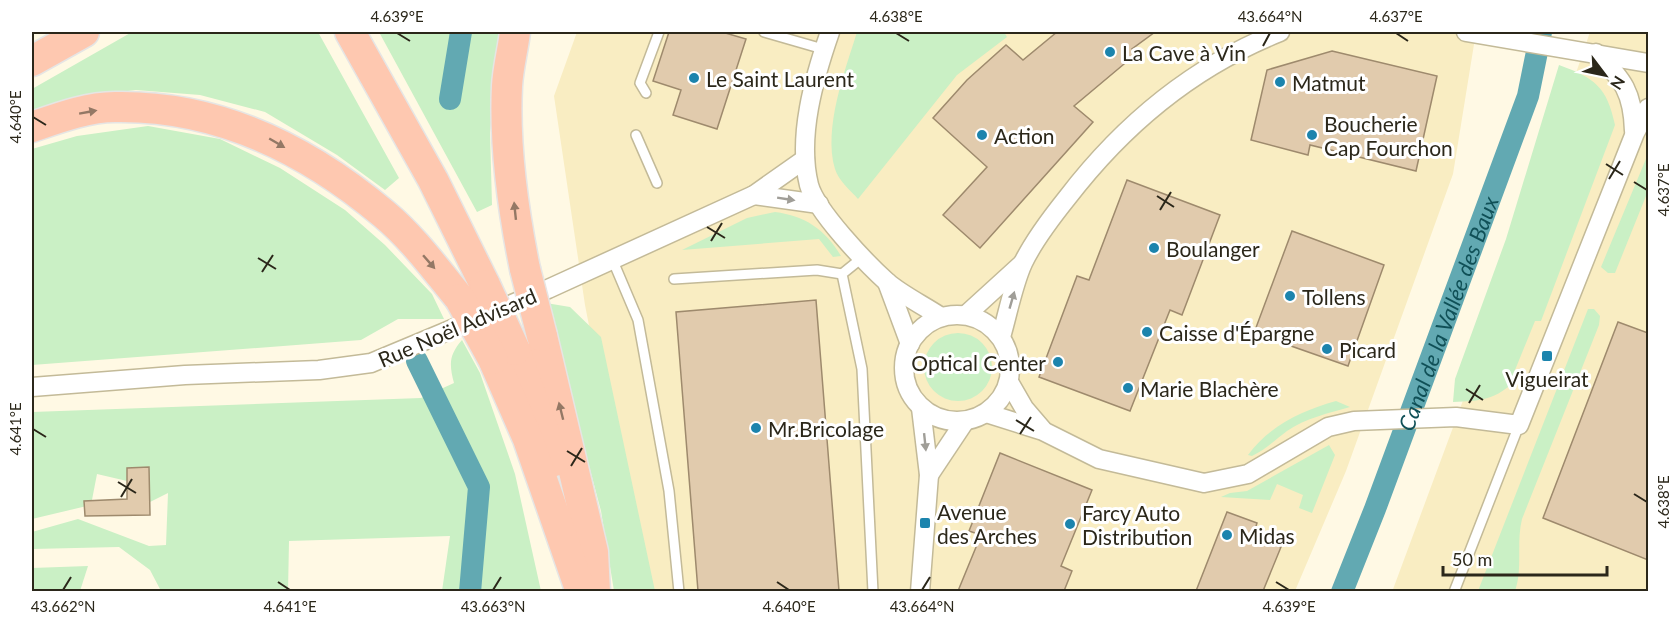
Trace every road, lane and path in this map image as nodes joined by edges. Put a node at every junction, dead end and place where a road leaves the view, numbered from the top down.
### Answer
1 (84, 32) edge
2 (350, 32) edge
3 (515, 32) edge
4 (658, 32) edge
5 (764, 32) edge
6 (830, 32) edge
7 (1280, 32) edge
8 (1469, 32) edge
9 (1256, 36) edge
10 (823, 49) junction
11 (1592, 53) junction
12 (32, 61) edge
13 (1648, 63) edge
14 (646, 93) dead end
15 (1648, 108) edge
16 (32, 127) edge
17 (1635, 133) junction
18 (636, 135) dead end
19 (805, 159) junction
20 (657, 183) dead end
21 (754, 195) junction
22 (819, 204) junction
23 (863, 257) junction
24 (613, 261) junction
25 (1023, 263) junction
26 (842, 274) junction
27 (674, 279) dead end
28 (887, 282) junction
29 (472, 292) junction
30 (966, 315) junction
31 (941, 317) junction
32 (1001, 337) junction
33 (910, 344) junction
34 (504, 354) junction
35 (1009, 382) junction
36 (32, 387) edge
37 (921, 408) junction
38 (986, 413) junction
39 (965, 421) junction
40 (1519, 425) junction
41 (1043, 431) junction
42 (929, 476) junction
43 (581, 591) edge
44 (589, 591) edge
45 (595, 591) edge
46 (679, 591) edge
47 (873, 591) edge
48 (920, 591) edge
49 (1454, 591) edge

1 - 12 highway
2 - 29 highway
45 -> 3 highway, bridge
4 - 14 lane
5 - 10 lane
6 - 10 street
7 - 9 street
8 - 11 street
9 - 25 street
10 - 19 street
11 - 13 street
11 - 17 street
15 - 17 street
16 -> 29 highway
17 - 40 street
18 - 20 lane
19 - 21 street, Rue Noël Advisard
19 - 22 street
21 -> 22 street
21 - 24 street, Rue Noël Advisard
22 - 23 street
23 - 26 lane
23 - 28 street
24 - 36 street, Rue Noël Advisard
24 - 46 lane
25 - 30 street
32 -> 25 street
26 - 27 lane
26 - 47 lane
28 - 31 street
28 - 33 street
29 - 34 highway, bridge
30 - 31 street
30 - 32 street
31 - 33 street
32 - 35 street
33 - 37 street
34 - 43 highway
34 - 44 highway
35 - 38 street
35 - 41 street
37 - 39 street
37 -> 42 street
38 - 39 street
38 - 41 street
39 - 42 street
40 - 41 street
40 - 49 lane
42 - 48 street

